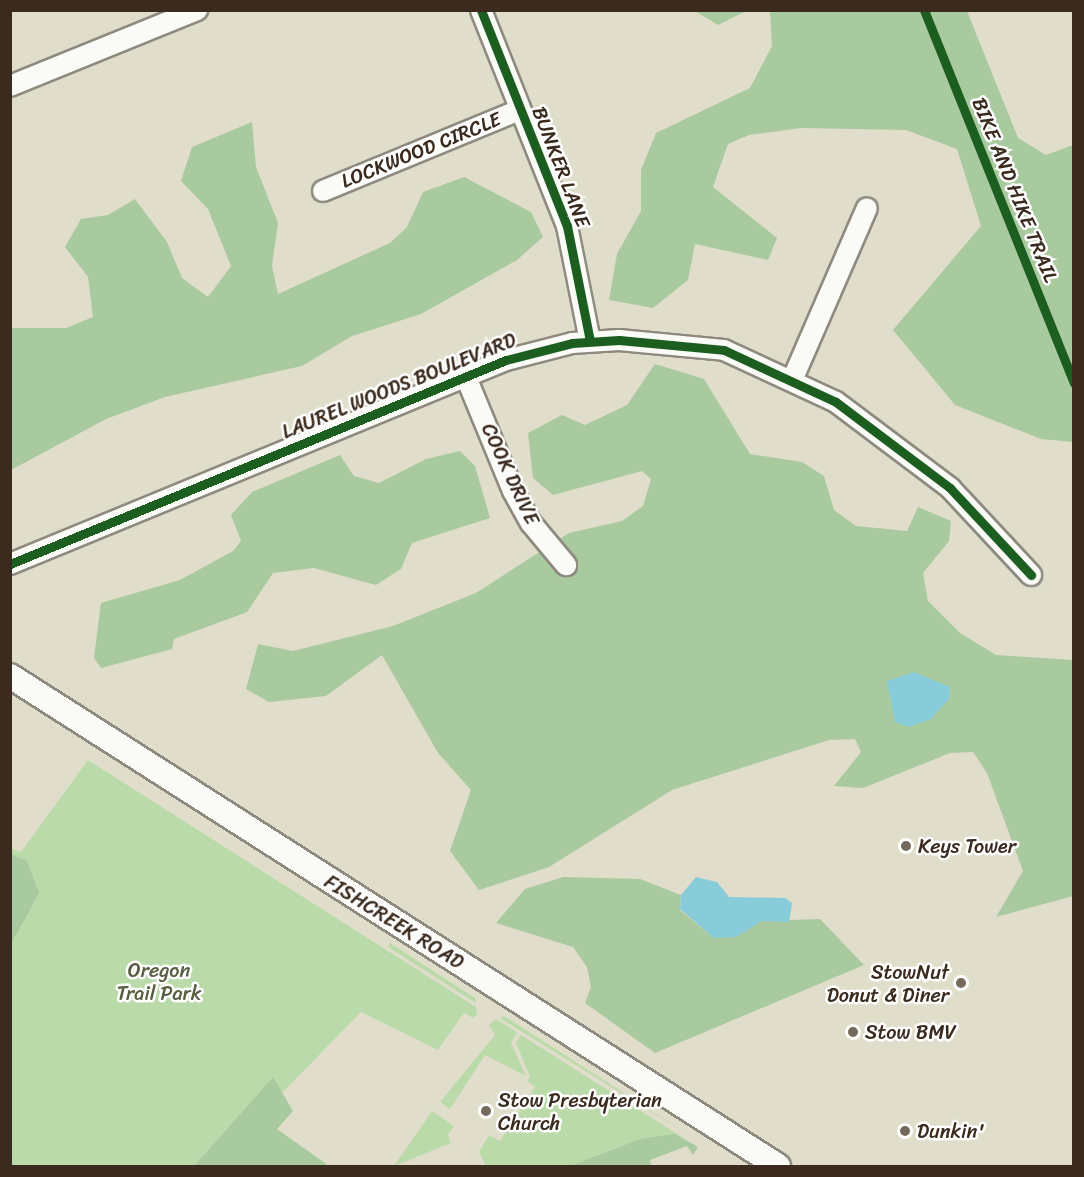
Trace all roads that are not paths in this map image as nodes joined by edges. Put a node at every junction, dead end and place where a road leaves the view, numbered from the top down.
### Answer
1 (197, 10) edge
2 (481, 10) edge
3 (10, 86) edge
4 (520, 110) junction
5 (323, 191) dead end
6 (867, 207) dead end
7 (590, 341) junction
8 (466, 377) junction
9 (792, 378) junction
10 (10, 564) edge
11 (566, 565) dead end
12 (1031, 575) dead end
13 (10, 676) edge
14 (778, 1167) edge

1 - 3 street
2 - 4 street, BUNKER LANE
4 - 5 street, LOCKWOOD CIRCLE
4 - 7 street, BUNKER LANE
6 - 9 street
7 - 8 street, LAUREL WOODS BOULEVARD
7 - 9 street, LAUREL WOODS BOULEVARD
8 - 10 street, LAUREL WOODS BOULEVARD
8 - 11 street, COOK DRIVE
9 - 12 street, LAUREL WOODS BOULEVARD
13 - 14 main road, FISHCREEK ROAD

